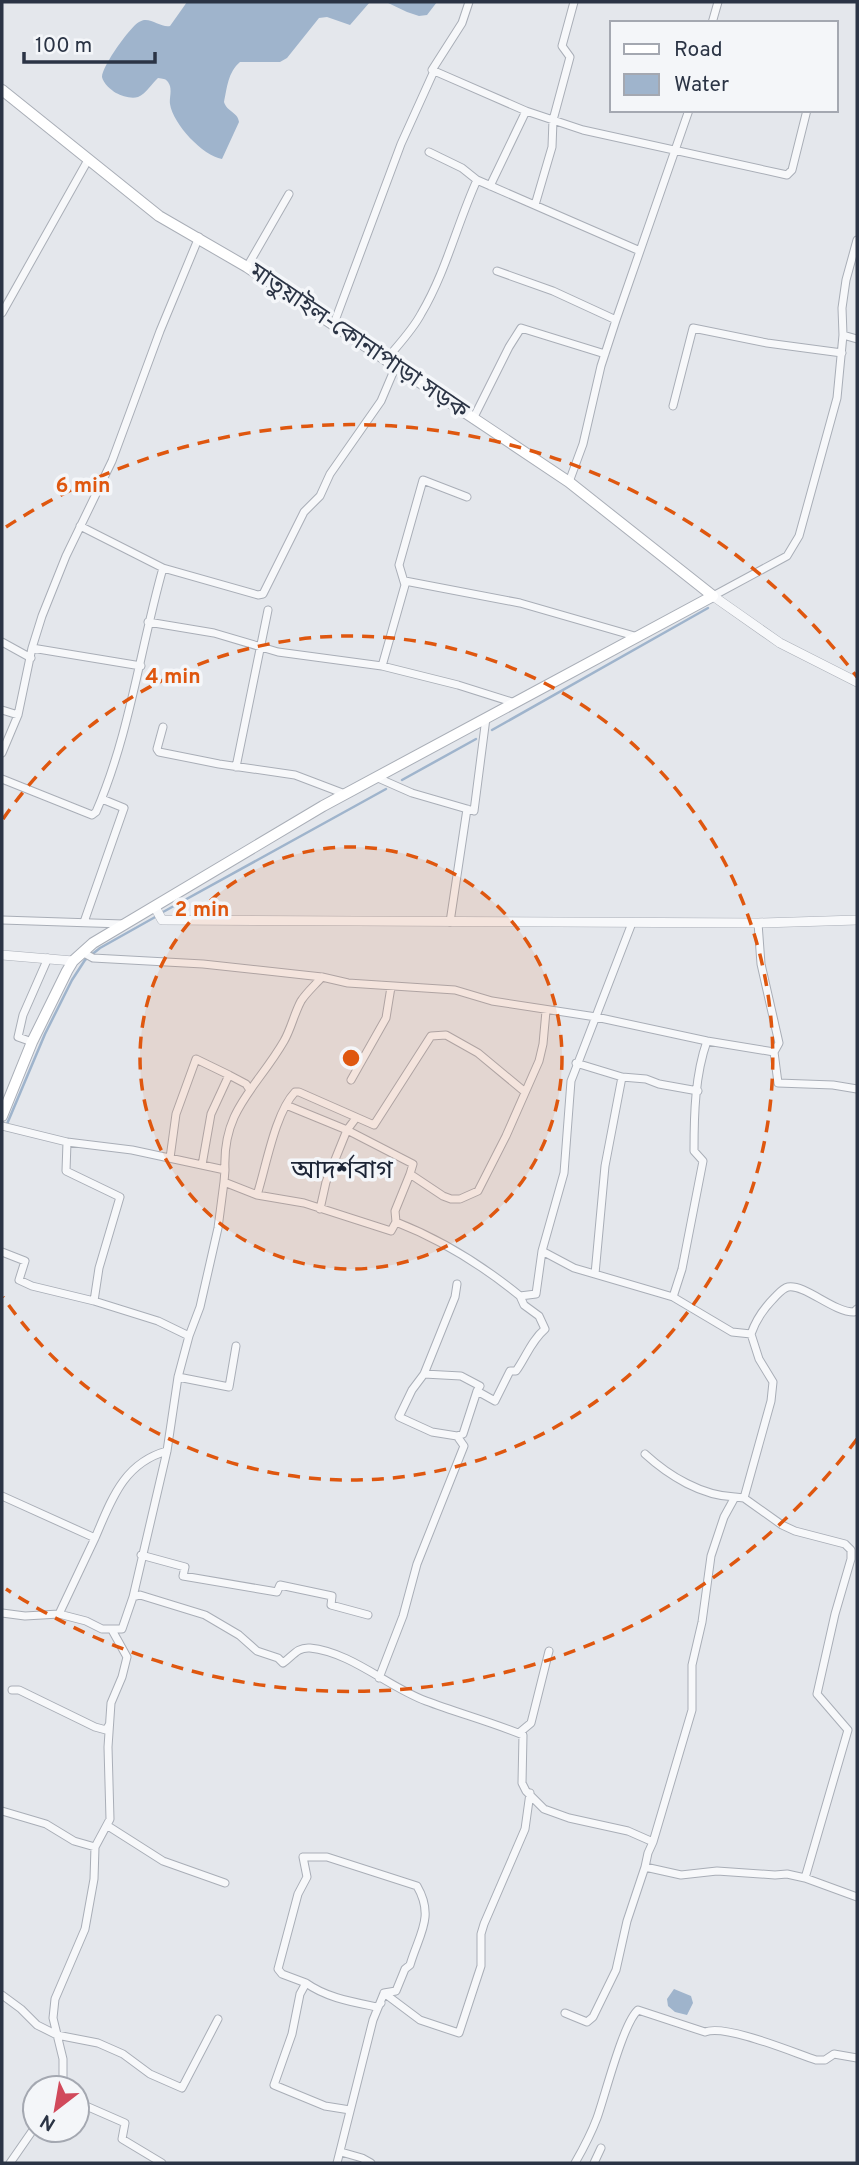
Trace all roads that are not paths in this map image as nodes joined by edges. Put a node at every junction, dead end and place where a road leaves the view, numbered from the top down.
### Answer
1 (469, 2) edge
2 (574, 2) edge
3 (718, 2) edge
4 (713, 21) edge
5 (434, 71) junction
6 (2, 90) edge
7 (526, 111) junction
8 (688, 112) edge
9 (806, 112) edge
10 (553, 120) junction
11 (675, 149) junction
12 (429, 152) dead end
13 (88, 160) junction
14 (477, 180) junction
15 (490, 186) junction
16 (289, 194) dead end
17 (535, 205) junction
18 (199, 237) junction
19 (857, 240) edge
20 (640, 251) junction
21 (247, 267) junction
22 (497, 271) dead end
23 (2, 313) edge
24 (616, 320) junction
25 (333, 326) junction
26 (844, 335) junction
27 (857, 339) edge
28 (842, 353) junction
29 (605, 354) junction
30 (384, 361) junction
31 (395, 368) junction
32 (673, 406) dead end
33 (473, 419) junction
34 (569, 482) junction
35 (467, 497) dead end
36 (80, 526) junction
37 (163, 568) junction
38 (405, 581) junction
39 (713, 596) junction
40 (268, 610) dead end
41 (148, 622) junction
42 (638, 637) junction
43 (2, 642) edge
44 (32, 648) junction
45 (260, 648) junction
46 (31, 658) junction
47 (141, 666) junction
48 (382, 666) junction
49 (857, 682) edge
50 (515, 704) junction
51 (2, 710) edge
52 (18, 715) junction
53 (486, 718) junction
54 (163, 727) dead end
55 (2, 753) edge
56 (236, 766) junction
57 (378, 778) junction
58 (2, 779) edge
59 (346, 794) junction
60 (102, 799) junction
61 (467, 808) junction
62 (156, 909) junction
63 (2, 920) edge
64 (857, 920) edge
65 (84, 922) junction
66 (450, 922) junction
67 (632, 923) junction
68 (758, 923) junction
69 (123, 924) junction
70 (2, 955) edge
71 (87, 955) junction
72 (48, 958) junction
73 (73, 961) junction
74 (322, 977) junction
75 (391, 988) junction
76 (546, 1011) junction
77 (596, 1017) junction
78 (707, 1041) junction
79 (32, 1042) junction
80 (774, 1052) junction
81 (576, 1063) junction
82 (229, 1075) junction
83 (622, 1077) junction
84 (351, 1080) dead end
85 (857, 1089) edge
86 (250, 1090) junction
87 (698, 1091) junction
88 (524, 1092) junction
89 (286, 1105) junction
90 (2, 1116) edge
91 (356, 1118) junction
92 (2, 1126) edge
93 (347, 1130) junction
94 (66, 1142) junction
95 (170, 1158) junction
96 (202, 1165) junction
97 (225, 1170) junction
98 (410, 1174) junction
99 (224, 1182) junction
100 (257, 1195) junction
101 (320, 1209) junction
102 (396, 1222) junction
103 (542, 1251) junction
104 (2, 1252) edge
105 (595, 1273) junction
106 (457, 1284) dead end
107 (520, 1296) junction
108 (673, 1297) junction
109 (94, 1301) junction
110 (857, 1310) edge
111 (751, 1334) junction
112 (189, 1336) junction
113 (236, 1346) dead end
114 (424, 1374) junction
115 (178, 1377) junction
116 (477, 1391) junction
117 (457, 1436) junction
118 (167, 1451) junction
119 (645, 1454) dead end
120 (2, 1496) edge
121 (740, 1497) junction
122 (95, 1538) junction
123 (141, 1555) junction
124 (854, 1560) edge
125 (133, 1597) junction
126 (2, 1613) edge
127 (59, 1614) junction
128 (368, 1615) dead end
129 (112, 1630) junction
130 (549, 1651) dead end
131 (379, 1678) junction
132 (12, 1690) dead end
133 (110, 1725) junction
134 (857, 1728) edge
135 (848, 1730) junction
136 (519, 1734) junction
137 (530, 1793) junction
138 (2, 1811) edge
139 (108, 1826) junction
140 (653, 1842) junction
141 (95, 1847) junction
142 (645, 1867) junction
143 (805, 1878) junction
144 (225, 1884) dead end
145 (857, 1897) edge
146 (306, 1983) junction
147 (383, 1993) junction
148 (2, 1995) edge
149 (381, 2002) junction
150 (565, 2013) dead end
151 (218, 2019) dead end
152 (57, 2035) junction
153 (857, 2058) edge
154 (63, 2074) edge
155 (91, 2108) edge
156 (350, 2110) junction
157 (23, 2144) edge
158 (601, 2148) dead end
159 (341, 2152) junction
160 (10, 2163) edge
161 (162, 2163) edge
162 (337, 2163) edge
163 (371, 2163) edge
164 (575, 2163) edge
165 (594, 2163) edge

1 - 5 street
2 - 10 street
3 - 4 street
5 - 7 street
5 - 25 street
6 - 13 main road, মাতুয়াইল-কোনাপাড়া সড়ক
7 - 10 street
7 - 15 street
8 - 11 street
9 - 11 street
10 - 11 street
10 - 17 street
11 - 20 street
12 - 14 street
13 - 18 main road, মাতুয়াইল-কোনাপাড়া সড়ক
13 - 23 street
14 - 15 street
14 - 30 street
15 - 17 street
16 - 21 street
17 - 20 street
18 - 21 main road, মাতুয়াইল-কোনাপাড়া সড়ক
18 - 36 street
19 - 26 street
20 - 24 street
21 - 25 main road, মাতুয়াইল-কোনাপাড়া সড়ক
22 - 24 street
24 - 29 street
25 - 30 main road, মাতুয়াইল-কোনাপাড়া সড়ক
26 - 27 street
26 - 28 street
28 - 32 street
28 - 39 street
29 - 33 street
29 - 34 street
30 - 31 main road, মাতুয়াইল-কোনাপাড়া সড়ক
31 - 33 main road, মাতুয়াইল-কোনাপাড়া সড়ক
31 - 37 street
33 - 34 main road, মাতুয়াইল-কোনাপাড়া সড়ক
34 - 39 main road, মাতুয়াইল-কোনাপাড়া সড়ক
35 - 38 street
36 - 37 street
36 - 44 street
37 - 41 street
38 - 42 street
38 - 48 street
39 - 42 main road
39 - 49 street
40 - 45 street
41 - 45 street
41 - 47 street
42 - 50 main road
43 - 46 street
44 - 46 street
44 - 47 street
45 - 48 street
45 - 56 street
46 - 52 street
47 - 60 street
48 - 50 street
50 - 53 main road
51 - 52 street
52 - 55 street
53 - 57 main road
53 - 61 street
54 - 56 street
56 - 59 street
57 - 59 main road
57 - 61 street
58 - 60 street
59 - 62 main road
60 - 65 street
61 - 66 street
62 - 66 street
62 - 69 main road
63 - 65 street
64 - 68 street
65 - 69 street
66 - 67 street
67 - 68 street
67 - 77 street
68 - 80 street
69 - 71 main road
70 - 72 street
71 - 73 main road
71 - 74 street
72 - 73 street
72 - 79 street
73 - 79 main road
74 - 75 street
74 - 86 street
75 - 76 street
75 - 84 street
76 - 77 street
76 - 88 street
77 - 78 street
77 - 81 street
78 - 80 street
78 - 87 street
79 - 90 main road
80 - 85 street
81 - 83 street
81 - 103 street
82 - 86 street
82 - 95 street
82 - 96 street
83 - 87 street
83 - 105 street
86 - 97 street
87 - 108 street
88 - 91 street
88 - 98 street
89 - 91 street
89 - 93 street
89 - 100 street
91 - 93 street
92 - 94 street
93 - 98 street
93 - 101 street
94 - 95 street
94 - 109 street
95 - 96 street
96 - 97 street
97 - 99 street
98 - 102 street
99 - 100 street
99 - 112 street
100 - 101 street
101 - 102 street
102 - 107 street
103 - 105 street
103 - 107 street
104 - 109 street
105 - 108 street
106 - 114 street
107 - 116 street
108 - 111 street
109 - 112 street
110 - 111 street
111 - 121 street
112 - 115 street
113 - 115 street
114 - 116 street
114 - 117 street
115 - 118 street
116 - 117 street
117 - 131 street
118 - 122 street
118 - 123 street
119 - 121 street
120 - 122 street
121 - 124 street
121 - 140 street
122 - 127 street
123 - 125 street
123 - 128 street
124 - 135 street
125 - 129 street
125 - 131 street
126 - 127 street
127 - 129 street
129 - 133 street
130 - 136 street
131 - 136 street
132 - 133 street
133 - 139 street
134 - 135 street
135 - 143 street
136 - 137 street
137 - 140 street
137 - 147 street
138 - 141 street
139 - 141 street
139 - 144 street
140 - 142 street
141 - 152 street
142 - 143 street
142 - 150 street
143 - 145 street
146 - 147 street
146 - 149 street
146 - 156 street
147 - 149 street
148 - 152 street
149 - 156 street
151 - 152 street
152 - 154 street
153 - 164 street
155 - 161 street
156 - 159 street
157 - 160 street
158 - 165 street
159 - 162 street
159 - 163 street

